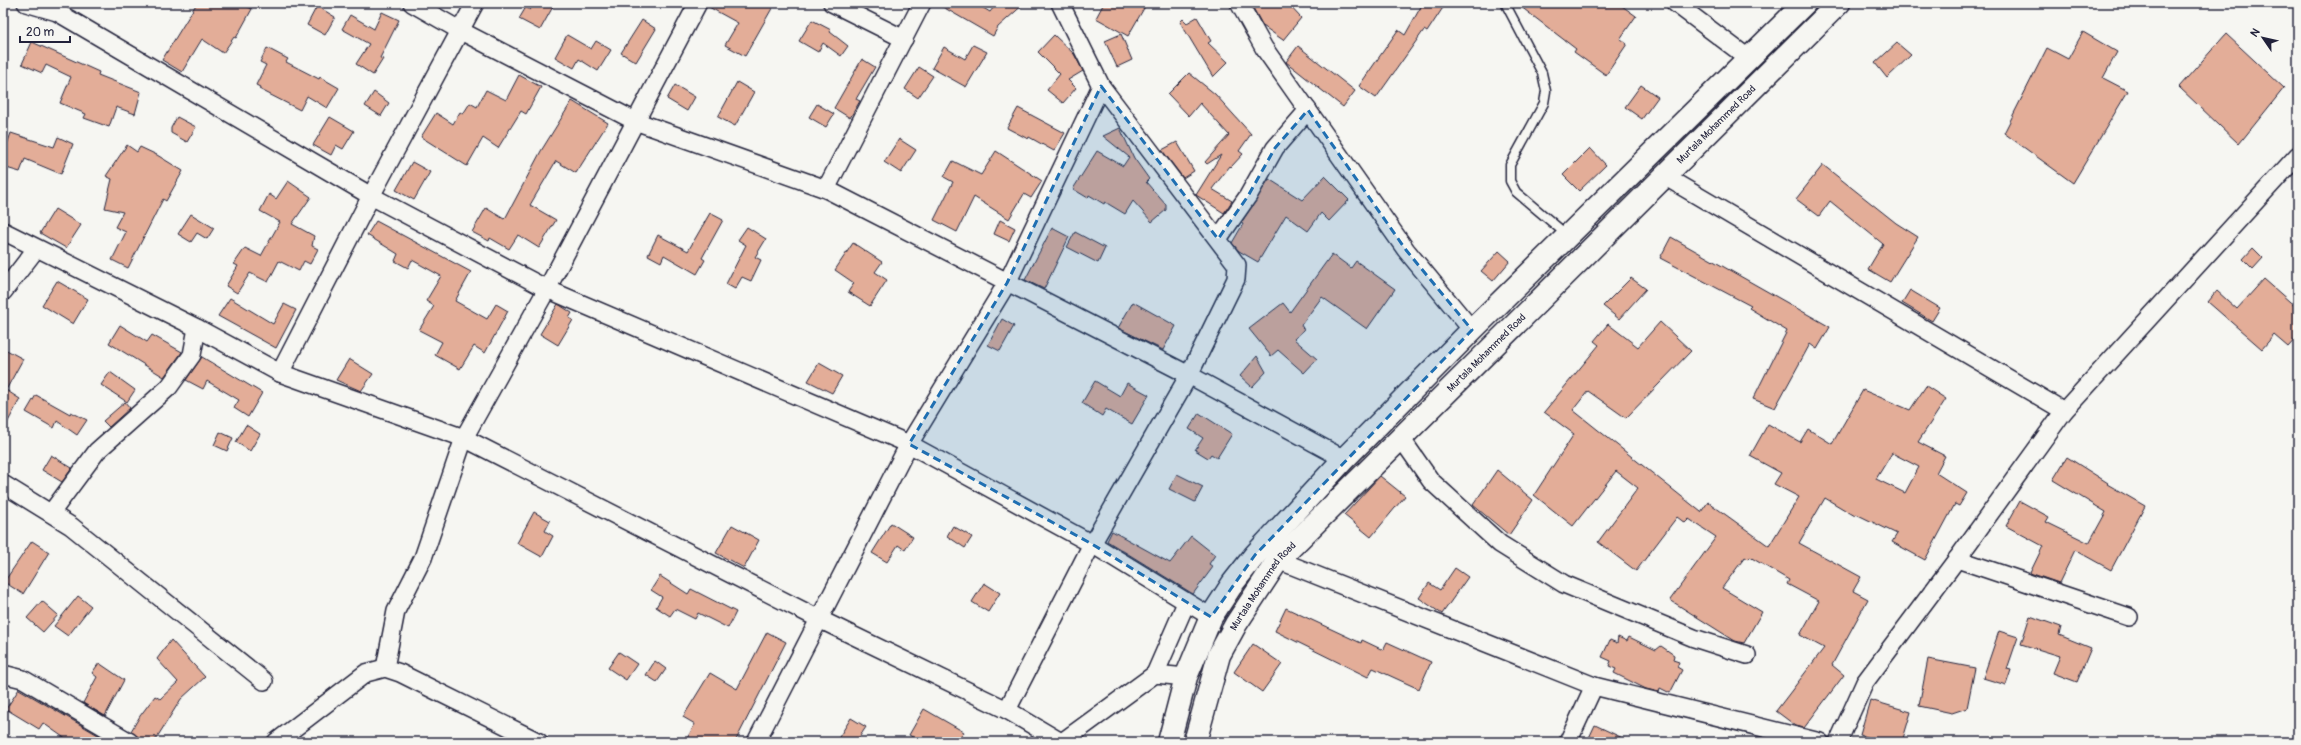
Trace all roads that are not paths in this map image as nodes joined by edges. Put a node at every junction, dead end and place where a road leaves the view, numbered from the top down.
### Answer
1 (26, 3) edge
2 (412, 3) edge
3 (475, 3) edge
4 (698, 3) edge
5 (832, 3) edge
6 (922, 3) edge
7 (1060, 3) edge
8 (1239, 3) edge
9 (1505, 3) edge
10 (1675, 3) edge
11 (1805, 3) edge
12 (1839, 3) edge
13 (461, 32) junction
14 (904, 39) junction
15 (1748, 58) junction
16 (1102, 86) junction
17 (1308, 110) junction
18 (635, 121) junction
19 (2298, 155) edge
20 (1664, 176) junction
21 (826, 189) junction
22 (371, 196) junction
23 (3, 231) edge
24 (1568, 236) junction
25 (1218, 239) junction
26 (36, 249) junction
27 (1008, 283) junction
28 (546, 289) junction
29 (3, 292) edge
30 (197, 328) junction
31 (1472, 330) junction
32 (280, 373) junction
33 (1188, 375) junction
34 (2064, 411) junction
35 (464, 438) junction
36 (1401, 438) junction
37 (909, 444) junction
38 (1344, 459) junction
39 (3, 484) edge
40 (51, 513) junction
41 (1294, 513) junction
42 (1312, 526) junction
43 (1092, 544) junction
44 (1278, 560) junction
45 (1957, 560) junction
46 (1186, 603) junction
47 (1211, 617) junction
48 (2129, 617) dead end
49 (819, 619) junction
50 (1747, 655) dead end
51 (385, 668) junction
52 (3, 674) edge
53 (1155, 674) junction
54 (1186, 677) junction
55 (264, 681) dead end
56 (1594, 686) junction
57 (1007, 710) junction
58 (130, 742) edge
59 (276, 742) edge
60 (539, 742) edge
61 (756, 742) edge
62 (1062, 742) edge
63 (1169, 742) edge
64 (1195, 742) edge
65 (1568, 742) edge
66 (1820, 742) edge
67 (1838, 742) edge

1 - 22 street
2 - 13 street
3 - 13 street
4 - 18 street
5 - 14 street
6 - 14 street
7 - 16 street
8 - 17 street
9 - 24 lane
10 - 15 street
11 - 15 main road
12 - 20 main road, Murtala Mohammed Road
13 - 18 street
13 - 22 street
14 - 21 street
15 - 24 main road
16 - 25 street
16 - 27 street
17 - 25 street
17 - 31 street
18 - 21 street
18 - 28 street
19 - 34 street
20 - 34 street
20 - 36 main road, Murtala Mohammed Road
21 - 27 street
22 - 28 street
22 - 32 street
23 - 26 street
24 - 31 main road
25 - 33 street
26 - 29 street
26 - 30 street
27 - 33 street
27 - 37 street
28 - 35 street
28 - 37 street
30 - 32 street
30 - 40 street
31 - 38 main road
32 - 35 street
33 - 38 street
33 - 43 street
34 - 45 street
35 - 49 street
35 - 51 street
36 - 42 main road, Murtala Mohammed Road
36 - 50 street
37 - 43 street
37 - 49 street
38 - 41 main road
39 - 40 street
40 - 55 street
41 - 42 main road
41 - 47 main road
42 - 44 main road, Murtala Mohammed Road
43 - 46 street
43 - 57 street
44 - 56 street
44 - 64 main road, Murtala Mohammed Road
45 - 48 street
45 - 67 street
46 - 47 street
46 - 53 street
47 - 54 main road
49 - 57 street
49 - 61 street
51 - 59 street
51 - 60 street
52 - 58 street
53 - 54 street
53 - 62 street
54 - 63 main road
56 - 65 street
56 - 66 street
57 - 62 street

